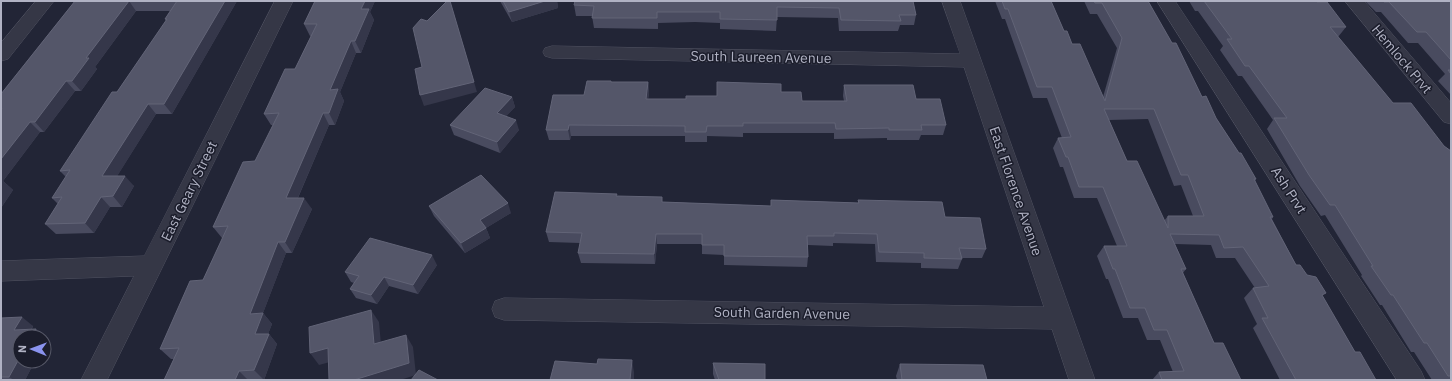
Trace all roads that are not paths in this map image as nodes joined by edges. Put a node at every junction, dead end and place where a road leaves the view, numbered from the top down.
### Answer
1 (45, 1) edge
2 (284, 1) edge
3 (951, 1) edge
4 (1166, 1) edge
5 (1354, 1) edge
6 (552, 52) dead end
7 (1, 55) edge
8 (971, 61) junction
9 (1451, 117) edge
10 (152, 265) junction
11 (1, 271) edge
12 (504, 309) dead end
13 (1060, 318) junction
14 (94, 380) edge
15 (1082, 380) edge
16 (1412, 380) edge

1 - 7 street
2 - 10 street, East Geary Street
3 - 8 street, East Florence Avenue
4 - 16 street, Ash Prvt
5 - 9 street, Hemlock Prvt
6 - 8 street, South Laureen Avenue
8 - 13 street, East Florence Avenue
10 - 11 street
10 - 14 street, East Geary Street
12 - 13 street, South Garden Avenue
13 - 15 street, East Florence Avenue

